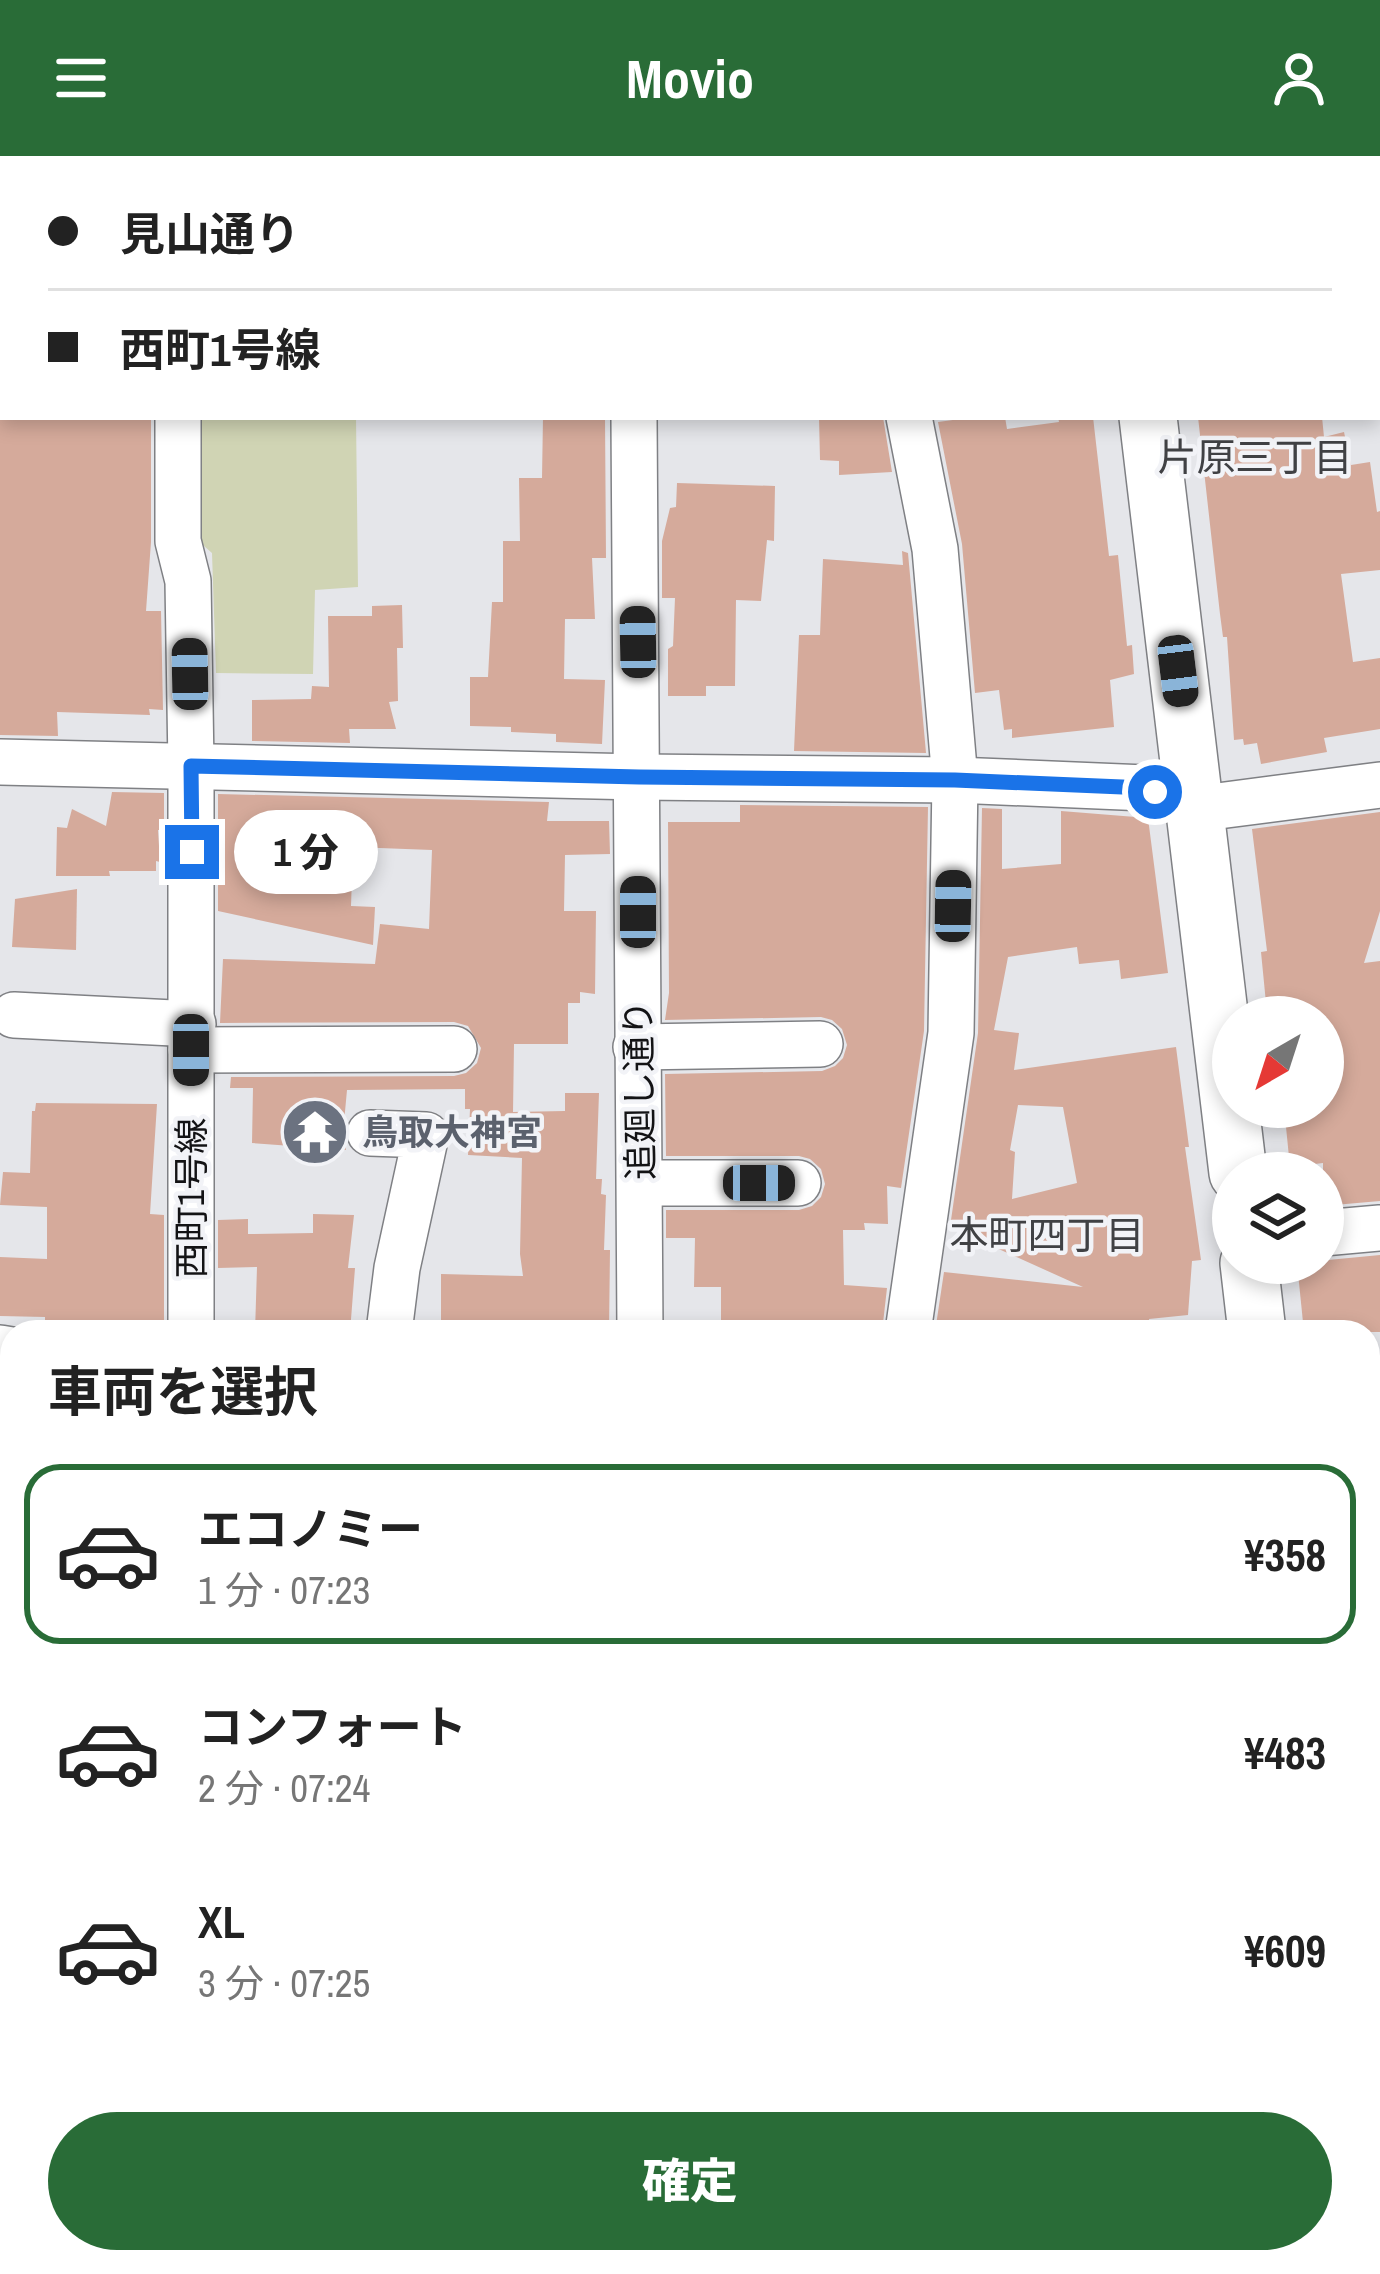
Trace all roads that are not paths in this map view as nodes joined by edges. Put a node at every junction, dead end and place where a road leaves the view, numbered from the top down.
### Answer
1 (178, 420) edge
2 (634, 420) edge
3 (910, 420) edge
4 (1148, 420) edge
5 (0, 762) edge
6 (191, 766) junction
7 (639, 777) junction
8 (955, 780) junction
9 (1380, 785) edge
10 (1195, 809) junction
11 (14, 1015) dead end
12 (192, 1037) junction
13 (820, 1043) dead end
14 (636, 1047) junction
15 (454, 1049) dead end
16 (370, 1132) dead end
17 (1236, 1152) edge
18 (798, 1183) dead end
19 (641, 1184) junction
20 (1380, 1228) edge
21 (1344, 1231) edge
22 (1251, 1284) edge
23 (191, 1320) edge
24 (391, 1320) edge
25 (640, 1320) edge
26 (910, 1320) edge
27 (1256, 1320) edge

1 - 6 street, 西町1号線
2 - 7 street, 追廻し通り
3 - 8 street
4 - 10 main road
5 - 6 street
6 - 7 street
6 - 12 street, 西町1号線
7 - 8 street
7 - 14 street, 追廻し通り
8 - 10 street
8 - 26 street
9 - 10 street
10 - 17 main road
11 - 12 street
12 - 15 street
12 - 23 street, 西町1号線
13 - 14 street
14 - 19 street, 追廻し通り
16 - 24 street
18 - 19 street
19 - 25 street, 追廻し通り
20 - 21 street
22 - 27 main road

